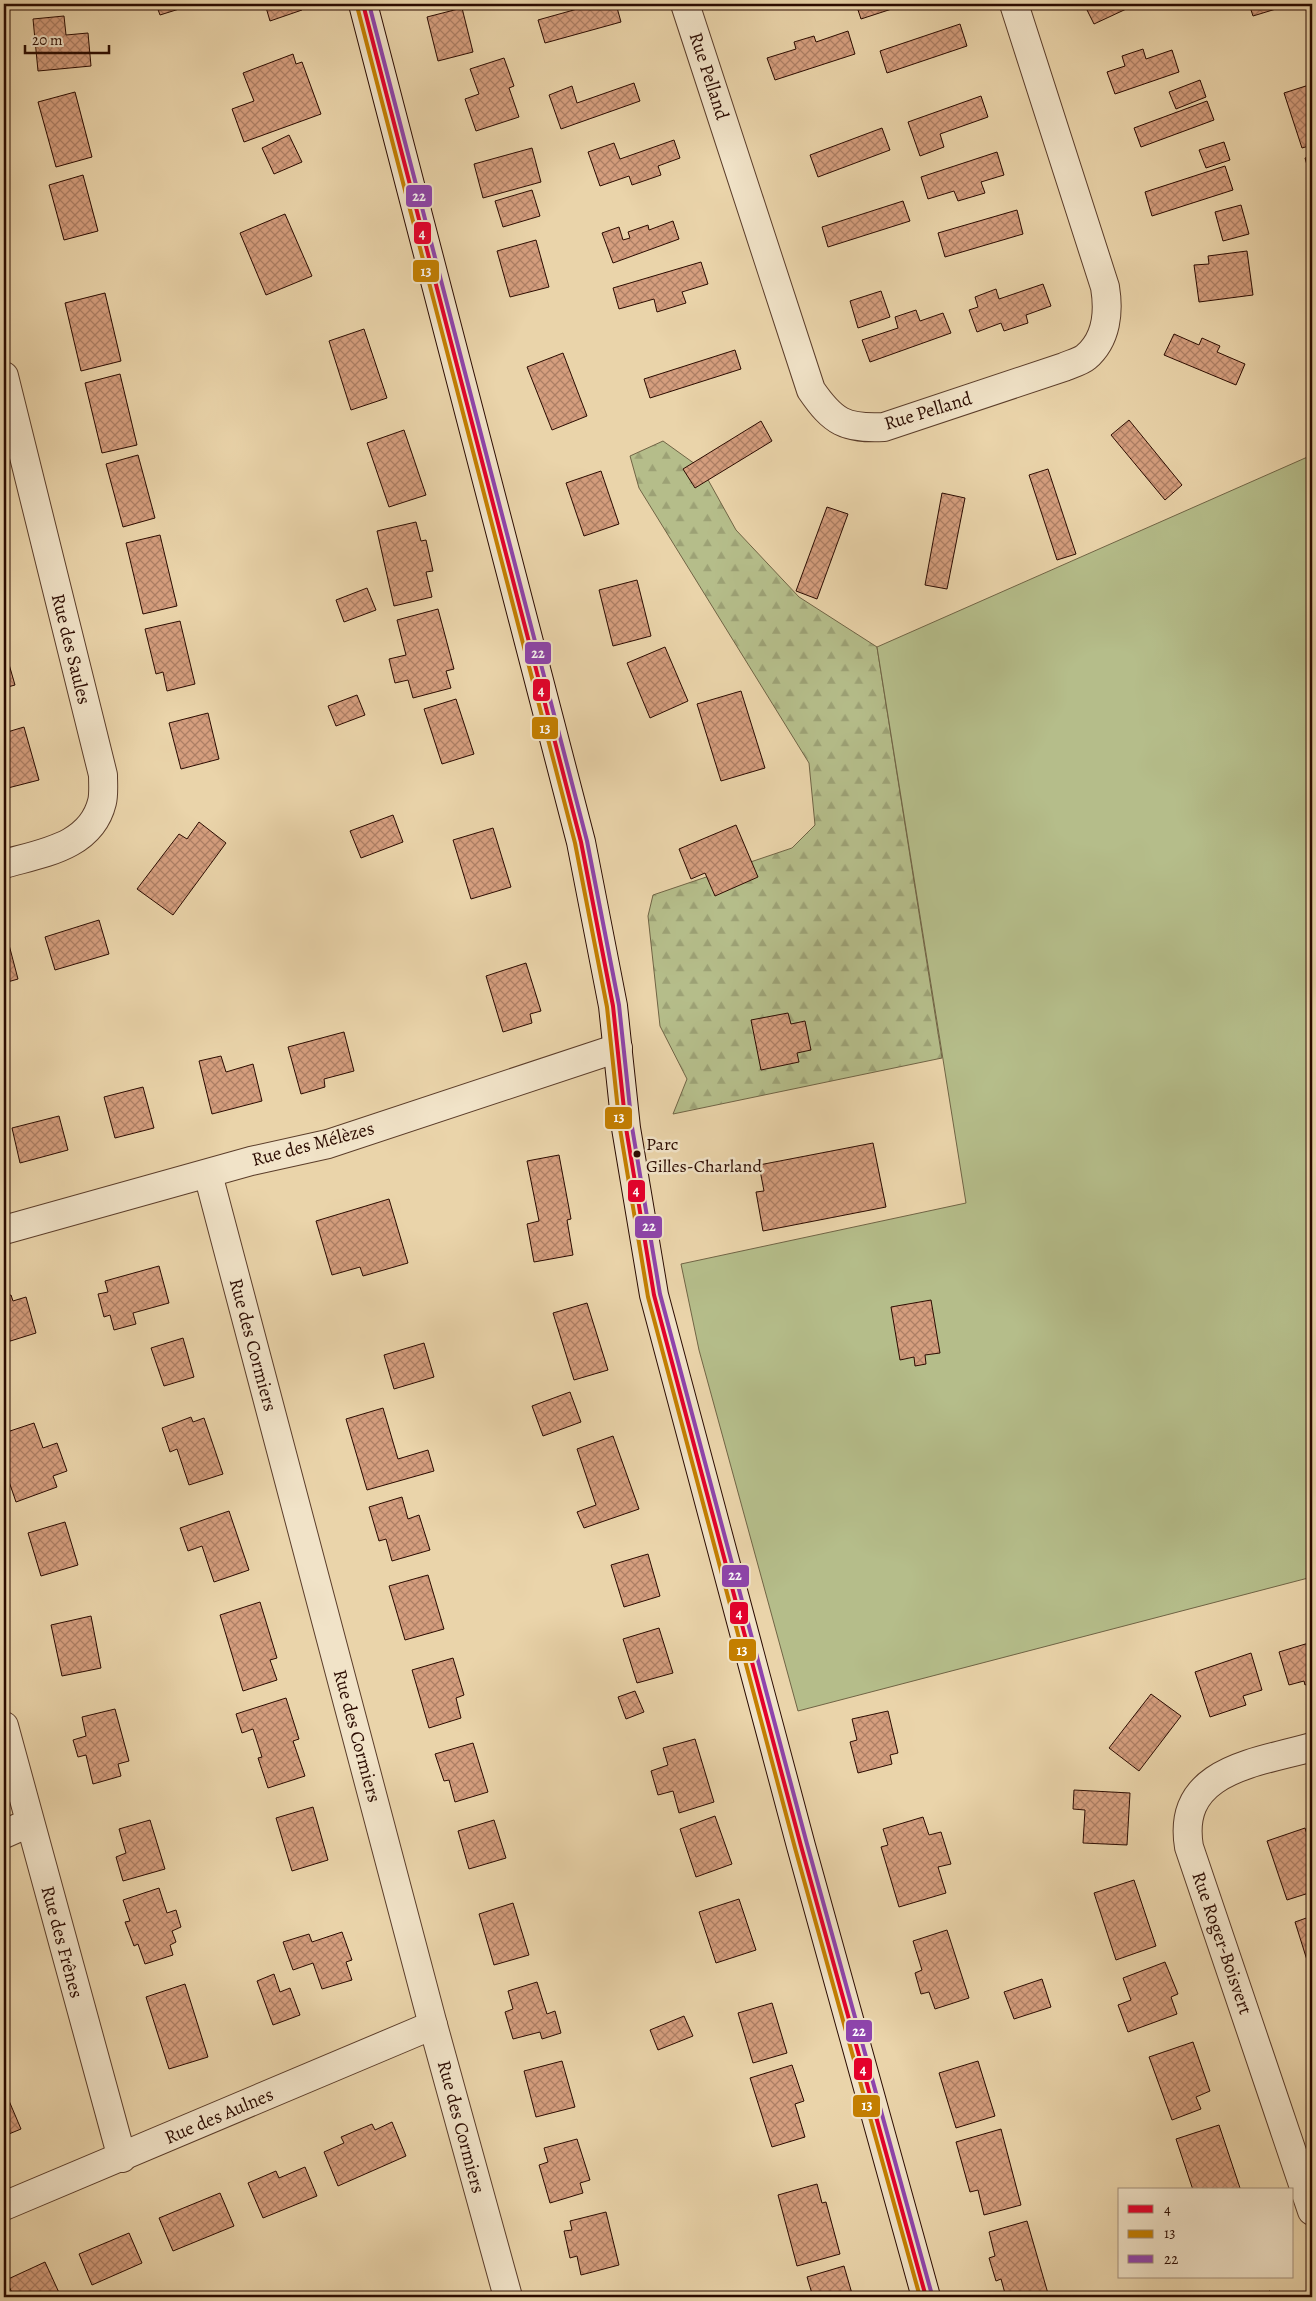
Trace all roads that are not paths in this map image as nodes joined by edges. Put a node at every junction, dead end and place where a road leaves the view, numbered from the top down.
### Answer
1 (363, 4) edge
2 (685, 4) edge
3 (1014, 4) edge
4 (4, 376) edge
5 (4, 864) edge
6 (618, 1048) junction
7 (208, 1174) junction
8 (4, 1230) edge
9 (4, 1726) edge
10 (1312, 1747) edge
11 (29, 1823) junction
12 (4, 1834) edge
13 (433, 2025) junction
14 (122, 2158) junction
15 (4, 2206) edge
16 (1312, 2211) edge
17 (508, 2297) edge
18 (926, 2297) edge

1 - 6 street
2 - 3 street, Rue Pelland
4 - 5 street, Rue des Saules
6 - 7 street, Rue des Mélèzes
6 - 18 street
7 - 8 street, Rue des Mélèzes
7 - 13 street, Rue des Cormiers
9 - 11 street, Rue des Frênes
10 - 16 street, Rue Roger-Boisvert
11 - 12 street
11 - 14 street, Rue des Frênes
13 - 14 street, Rue des Aulnes
13 - 17 street, Rue des Cormiers
14 - 15 street, Rue des Aulnes

